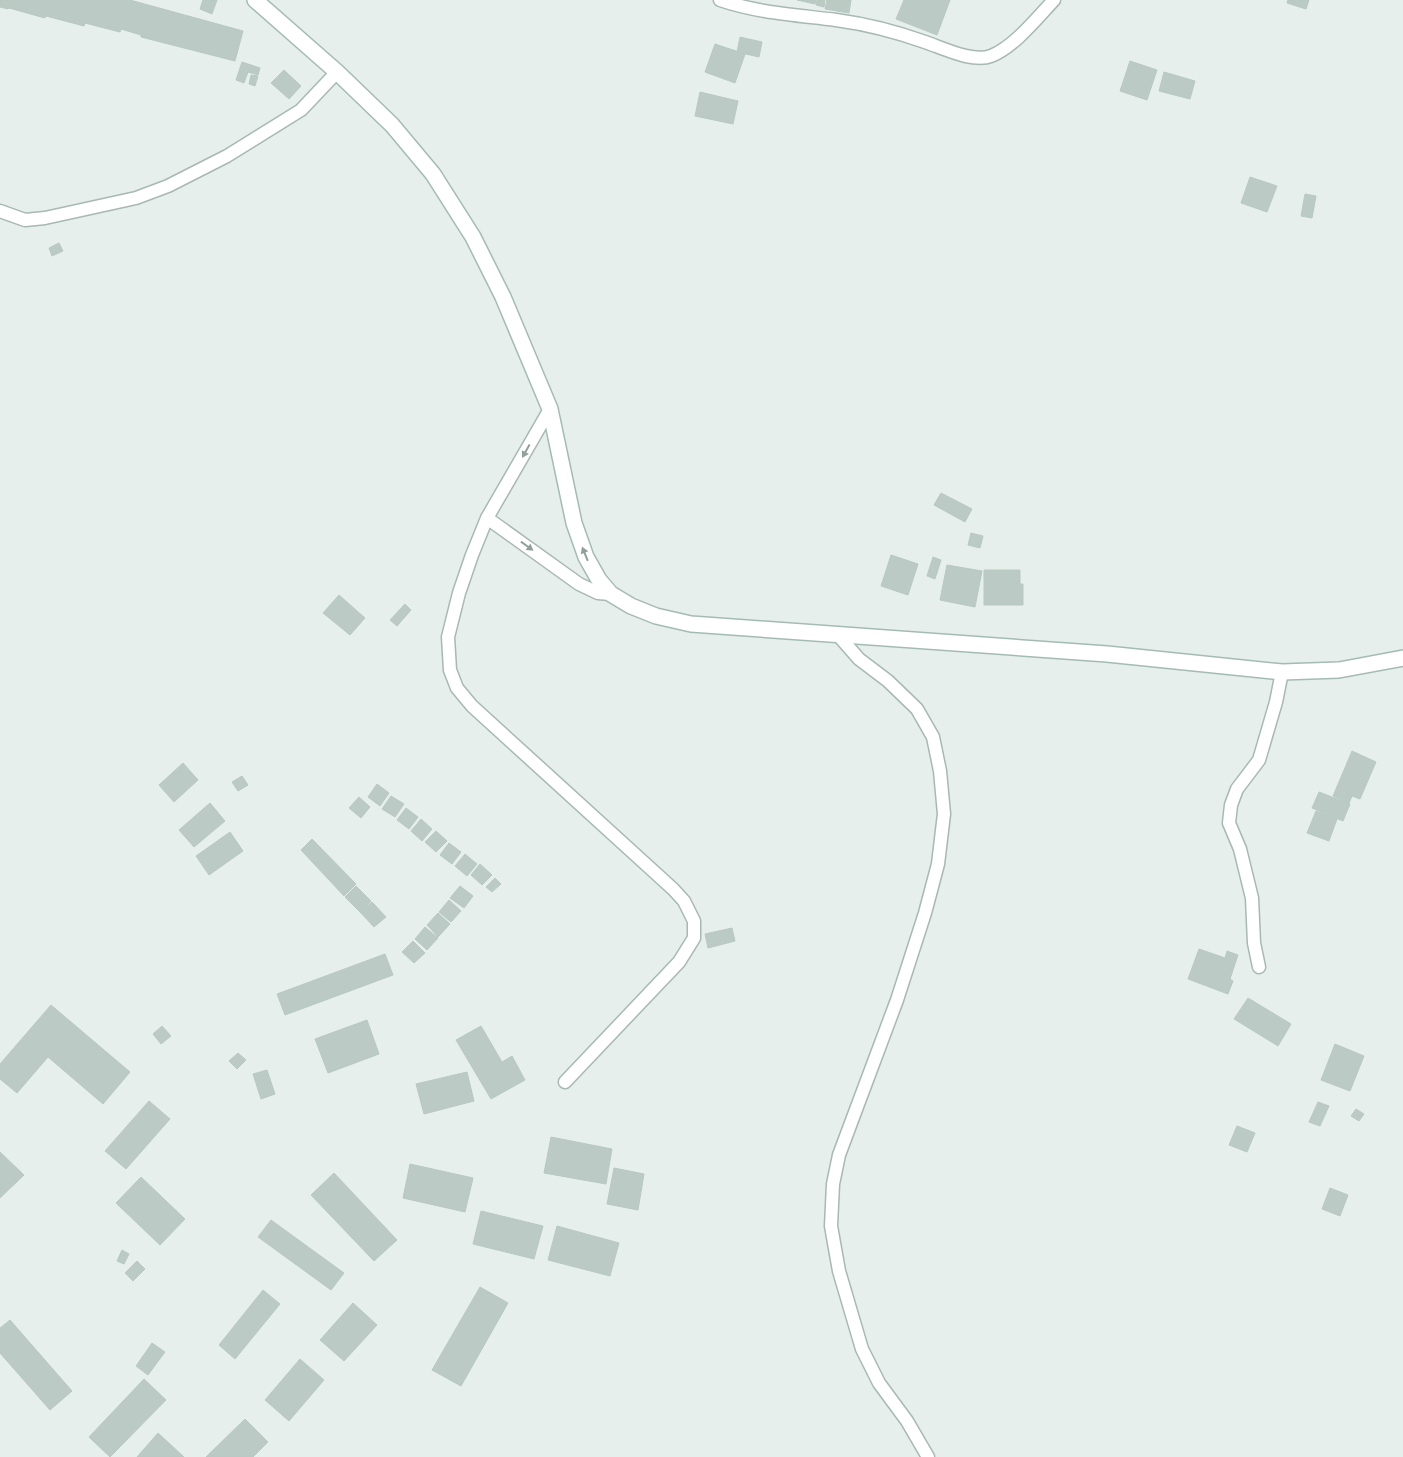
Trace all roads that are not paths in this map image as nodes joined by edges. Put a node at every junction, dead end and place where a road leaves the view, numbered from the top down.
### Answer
1 (255, 0) edge
2 (720, 0) edge
3 (1054, 0) edge
4 (337, 72) junction
5 (0, 211) edge
6 (550, 409) junction
7 (487, 518) junction
8 (612, 594) junction
9 (838, 635) junction
10 (1403, 658) edge
11 (1282, 672) junction
12 (1259, 967) dead end
13 (565, 1082) dead end
14 (928, 1457) edge

1 - 4 street
2 - 3 street
4 - 5 street
4 - 6 street
6 -> 7 street
8 -> 6 street
7 -> 8 street
7 - 13 street
8 - 9 street
9 - 11 street
9 - 14 street
10 - 11 street
11 - 12 street

